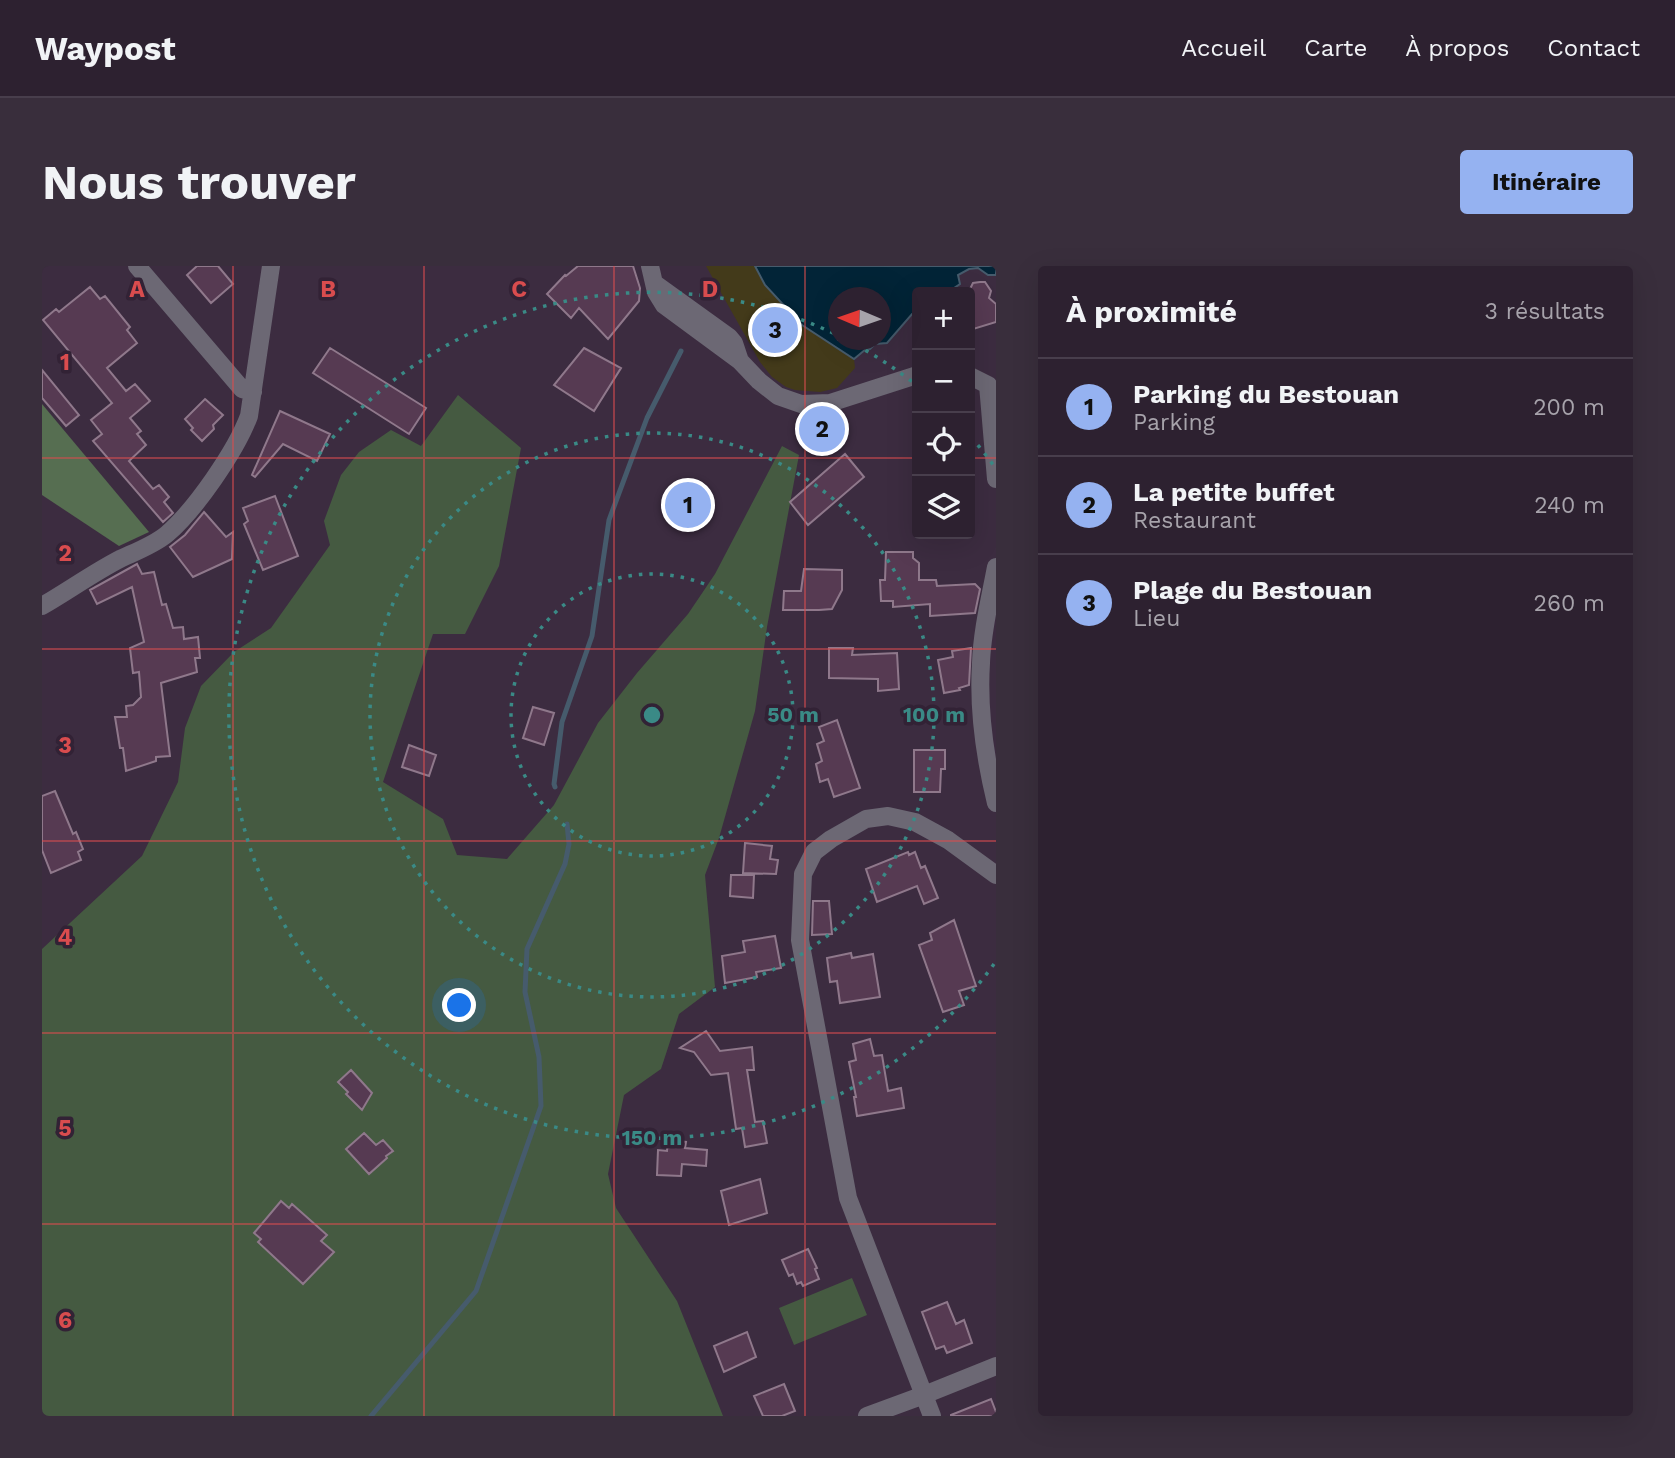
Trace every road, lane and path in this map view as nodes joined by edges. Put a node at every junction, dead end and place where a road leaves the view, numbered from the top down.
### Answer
1 (138, 266) edge
2 (271, 266) edge
3 (652, 275) edge
4 (912, 377) edge
5 (975, 379) edge
6 (992, 390) edge
7 (253, 392) junction
8 (996, 479) edge
9 (996, 567) edge
10 (42, 606) edge
11 (996, 803) edge
12 (996, 875) edge
13 (996, 1366) edge
14 (924, 1395) junction
15 (867, 1416) edge
16 (932, 1416) edge

1 - 7 street
2 - 7 street
3 - 4 street
5 - 6 street
6 - 8 street
7 - 10 street
9 - 11 street
12 - 14 street
13 - 14 street
14 - 15 street
14 - 16 street

